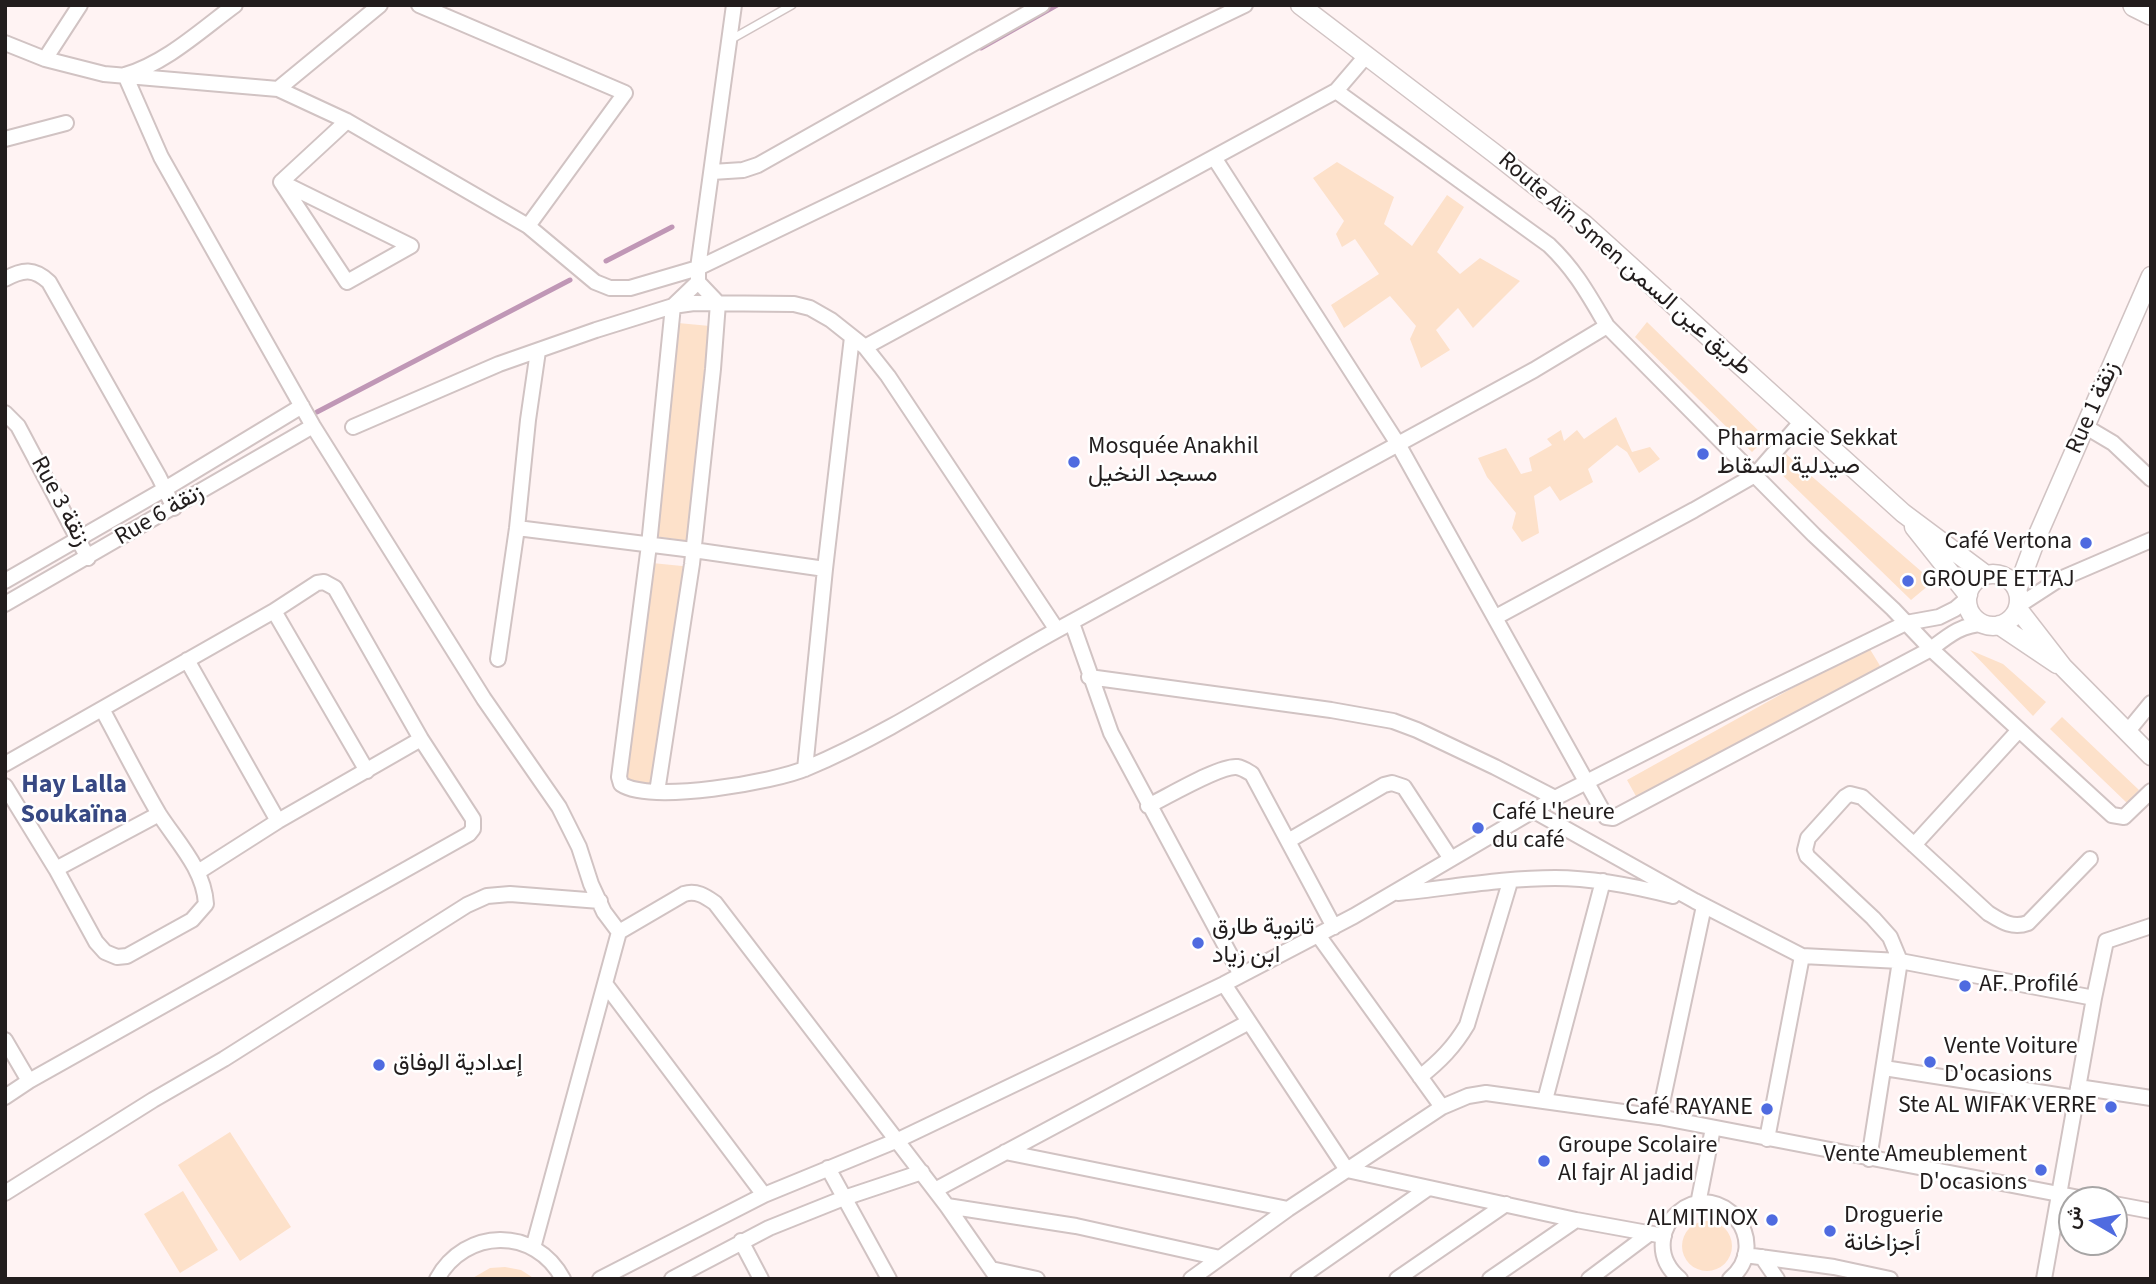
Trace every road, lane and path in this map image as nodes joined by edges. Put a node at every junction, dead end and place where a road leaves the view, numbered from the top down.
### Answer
1 (80, 5) edge
2 (236, 5) edge
3 (380, 5) edge
4 (419, 5) edge
5 (734, 5) edge
6 (792, 5) edge
7 (1042, 5) edge
8 (1245, 5) edge
9 (1300, 5) edge
10 (2135, 5) edge
11 (2151, 13) edge
12 (730, 40) junction
13 (5, 43) edge
14 (1366, 56) junction
15 (46, 59) junction
16 (125, 75) junction
17 (278, 89) junction
18 (1336, 92) junction
19 (347, 121) junction
20 (65, 123) dead end
21 (5, 139) edge
22 (1215, 159) junction
23 (712, 172) junction
24 (282, 182) junction
25 (528, 226) junction
26 (698, 275) junction
27 (2151, 276) edge
28 (5, 279) edge
29 (718, 303) junction
30 (673, 306) junction
31 (1607, 326) junction
32 (852, 337) junction
33 (865, 347) junction
34 (538, 351) junction
35 (302, 406) junction
36 (5, 413) edge
37 (1802, 421) junction
38 (313, 426) junction
39 (353, 427) dead end
40 (2086, 428) junction
41 (1398, 444) junction
42 (1755, 475) junction
43 (2151, 479) edge
44 (166, 489) junction
45 (174, 508) junction
46 (1903, 513) junction
47 (517, 528) junction
48 (78, 538) junction
49 (2036, 539) junction
50 (2151, 540) edge
51 (649, 545) junction
52 (693, 550) junction
53 (88, 558) junction
54 (825, 569) junction
55 (1994, 575) junction
56 (5, 580) edge
57 (1968, 596) junction
58 (2018, 601) junction
59 (5, 604) edge
60 (274, 611) junction
61 (1496, 617) junction
62 (1072, 623) junction
63 (1906, 623) junction
64 (1992, 625) junction
65 (1057, 630) junction
66 (1931, 649) junction
67 (498, 659) dead end
68 (187, 660) junction
69 (2063, 667) junction
70 (1089, 677) junction
71 (2151, 703) edge
72 (102, 709) junction
73 (2019, 730) junction
74 (2127, 731) junction
75 (421, 739) junction
76 (2151, 756) edge
77 (5, 764) edge
78 (805, 769) junction
79 (367, 771) junction
80 (1587, 782) junction
81 (5, 786) edge
82 (2151, 791) edge
83 (657, 792) junction
84 (1555, 798) junction
85 (1148, 806) junction
86 (1534, 810) junction
87 (159, 814) junction
88 (278, 821) junction
89 (1288, 841) junction
90 (1914, 845) junction
91 (1451, 859) junction
92 (2090, 859) dead end
93 (56, 869) junction
94 (198, 872) junction
95 (1510, 881) junction
96 (1603, 881) junction
97 (1391, 894) junction
98 (600, 901) junction
99 (1699, 904) junction
100 (2151, 926) edge
101 (1334, 927) junction
102 (619, 932) junction
103 (1318, 935) junction
104 (1802, 956) junction
105 (1900, 961) junction
106 (1241, 975) junction
107 (1224, 984) junction
108 (606, 985) junction
109 (2094, 998) junction
110 (1249, 1022) junction
111 (5, 1040) edge
112 (1884, 1068) junction
113 (1420, 1077) junction
114 (29, 1081) junction
115 (2077, 1093) junction
116 (5, 1097) edge
117 (2151, 1098) edge
118 (1545, 1100) junction
119 (1442, 1107) junction
120 (1660, 1117) junction
121 (1713, 1128) junction
122 (1767, 1139) junction
123 (898, 1140) junction
124 (1005, 1152) junction
125 (1868, 1158) junction
126 (828, 1168) junction
127 (1347, 1170) junction
128 (922, 1172) junction
129 (2060, 1186) edge
130 (1427, 1189) junction
131 (935, 1190) junction
132 (5, 1193) edge
133 (2058, 1194) edge
134 (764, 1195) junction
135 (844, 1198) junction
136 (2058, 1200) edge
137 (1699, 1203) junction
138 (1506, 1204) junction
139 (947, 1206) junction
140 (2128, 1207) edge
141 (1289, 1209) junction
142 (2151, 1211) edge
143 (1576, 1220) junction
144 (1656, 1235) junction
145 (741, 1241) junction
146 (533, 1248) junction
147 (1745, 1255) junction
148 (1762, 1256) junction
149 (1220, 1258) junction
150 (1838, 1273) edge
151 (995, 1274) edge
152 (437, 1279) edge
153 (563, 1279) edge
154 (600, 1279) edge
155 (672, 1279) edge
156 (761, 1279) edge
157 (889, 1279) edge
158 (1037, 1279) edge
159 (1191, 1279) edge
160 (1298, 1279) edge
161 (1397, 1279) edge
162 (1490, 1279) edge
163 (1589, 1279) edge
164 (1680, 1279) edge
165 (1730, 1279) edge
166 (1777, 1279) edge
167 (1890, 1279) edge
168 (2044, 1279) edge

1 - 15 street
2 - 16 street
3 - 17 street
4 - 25 street
5 - 12 street
6 - 12 lane
7 - 23 street
8 - 26 street
9 - 14 street, Route Aïn Smen طريق عين السمن
10 - 11 highway
12 - 23 street
13 - 15 street
14 - 18 street
14 - 37 street, Route Aïn Smen طريق عين السمن
15 - 16 street
16 - 17 street
16 - 35 street
17 - 19 street
18 - 22 street
18 - 31 street
19 - 24 street
19 - 25 street
20 - 21 street
22 - 33 street
22 - 41 street
23 - 26 street
24 - 24 street
25 - 26 street
26 - 29 street
26 - 30 street
27 - 40 street, Rue 1 زنقة
28 - 44 street
29 - 30 street
29 - 32 street
29 - 52 street
30 - 34 street
30 - 51 street
31 - 41 street
31 - 42 street
32 - 33 street
32 - 54 street
33 - 65 street
34 - 39 street
34 - 47 street
35 - 38 street
35 - 44 street, Rue 6 زنقة
36 - 48 street, Rue 3 زنقة
37 - 42 street
37 - 46 street, Route Aïn Smen طريق عين السمن
38 - 45 street, Rue 6 زنقة
38 - 98 street
40 - 43 street
40 - 49 street, Rue 1 زنقة
41 - 61 street
41 - 62 street
42 - 61 street
42 - 63 street
44 - 45 street
44 - 48 street, Rue 6 زنقة
45 - 53 street, Rue 6 زنقة
46 - 55 street, Route Aïn Smen طريق عين السمن
46 - 57 street, Route Aïn Smen طريق عين السمن
47 - 51 street
47 - 67 street
48 - 53 street, Rue 3 زنقة
48 - 56 street, Rue 6 زنقة
49 - 55 street, Rue 1 زنقة
49 - 58 street, Rue 1 زنقة
50 - 58 street
51 - 52 street
51 - 83 street
52 - 54 street
52 - 83 street
53 - 59 street, Rue 6 زنقة
54 - 78 street
55 - 57 street
55 - 58 street
57 - 63 street
57 - 64 street
58 - 64 street
58 - 69 street
60 - 68 street
60 - 75 street
60 - 79 street
61 - 80 street
62 - 65 street
62 - 70 street
63 - 66 street
63 - 80 street
64 - 66 street
64 - 69 street
65 - 78 street
66 - 73 street
66 - 80 street
68 - 72 street
68 - 88 street
69 - 74 street
70 - 84 street
70 - 85 street
71 - 74 street
72 - 77 street
72 - 87 street
73 - 82 street
73 - 90 street
74 - 76 street
75 - 79 street
75 - 114 street
78 - 83 street
79 - 88 street
80 - 84 street
81 - 93 street
84 - 86 street
85 - 89 street
85 - 106 street
86 - 91 street
86 - 99 street
87 - 93 street
87 - 94 street
88 - 94 street
89 - 91 street
89 - 101 street
90 - 92 street
90 - 105 street
91 - 97 street
93 - 94 street
95 - 96 street
95 - 97 street
95 - 113 street
96 - 99 street
96 - 118 street
97 - 101 street
98 - 102 street
98 - 132 street
99 - 104 street
99 - 120 street
100 - 109 street
101 - 103 street
102 - 108 street
102 - 123 street
103 - 106 street
103 - 113 street
104 - 105 street
104 - 122 street
105 - 109 street
105 - 112 street
106 - 107 street
107 - 110 street
107 - 123 street
108 - 134 street
108 - 146 street
109 - 115 street
110 - 124 street
110 - 127 street
111 - 114 street
112 - 115 street
112 - 125 street
113 - 119 street
114 - 116 street
115 - 117 street
115 - 129 street
118 - 119 street
118 - 120 street
119 - 127 street
120 - 121 street
121 - 122 street
121 - 137 street
122 - 125 street
123 - 126 street
123 - 128 street
124 - 131 street
124 - 141 street
125 - 133 street
126 - 134 street
126 - 135 street
127 - 130 street
127 - 141 street
128 - 131 street
128 - 135 street
130 - 138 street
130 - 160 street
131 - 139 street
134 - 154 street
135 - 145 street
135 - 157 street
136 - 168 street
137 - 144 street
137 - 147 street
138 - 143 street
138 - 161 street
139 - 149 street
139 - 151 street
140 - 142 street
141 - 149 street
143 - 144 street
143 - 162 street
144 - 163 street
144 - 164 street
145 - 155 street
145 - 156 street
146 - 152 street
146 - 153 street
147 - 148 street
147 - 165 street
148 - 150 street
148 - 166 street
149 - 159 street
150 - 167 street
151 - 158 street

